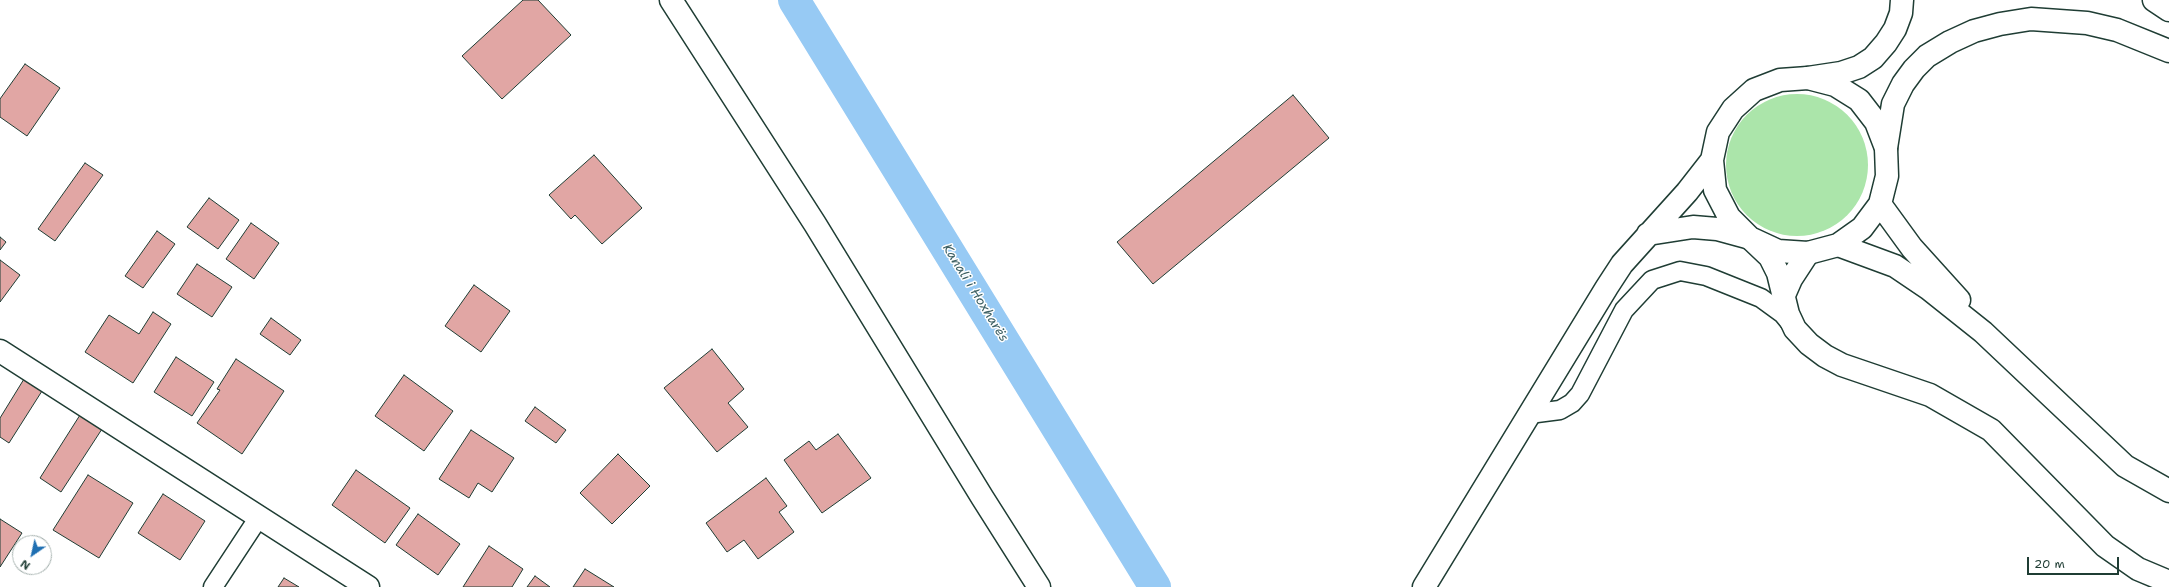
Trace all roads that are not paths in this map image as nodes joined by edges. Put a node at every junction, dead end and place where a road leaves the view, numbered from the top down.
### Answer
1 (670, 0) edge
2 (1902, 0) edge
3 (2154, 0) edge
4 (2169, 10) edge
5 (2169, 51) edge
6 (1808, 78) junction
7 (1886, 148) junction
8 (1712, 160) junction
9 (1880, 204) junction
10 (1648, 234) junction
11 (1750, 238) junction
12 (1838, 245) junction
13 (1808, 253) junction
14 (1784, 295) junction
15 (1795, 329) junction
16 (1983, 332) junction
17 (0, 351) edge
18 (1529, 414) junction
19 (2169, 491) edge
20 (259, 517) junction
21 (2169, 582) edge
22 (213, 587) edge
23 (368, 587) edge
24 (1040, 587) edge
25 (1424, 587) edge

1 - 24 main road
2 - 6 main road
3 - 4 main road
5 - 7 main road
6 - 7 main road
6 - 8 main road
7 - 9 main road
8 - 10 main road
8 - 11 main road
9 - 12 main road
9 - 16 main road
10 - 11 main road
10 - 18 main road
11 - 13 main road
11 - 14 main road
12 - 13 main road
12 - 16 main road
13 - 14 main road
14 - 15 main road
15 - 18 lane
15 - 21 main road
16 - 19 main road
17 - 20 main road
18 - 25 main road
20 - 22 lane
20 - 23 main road

